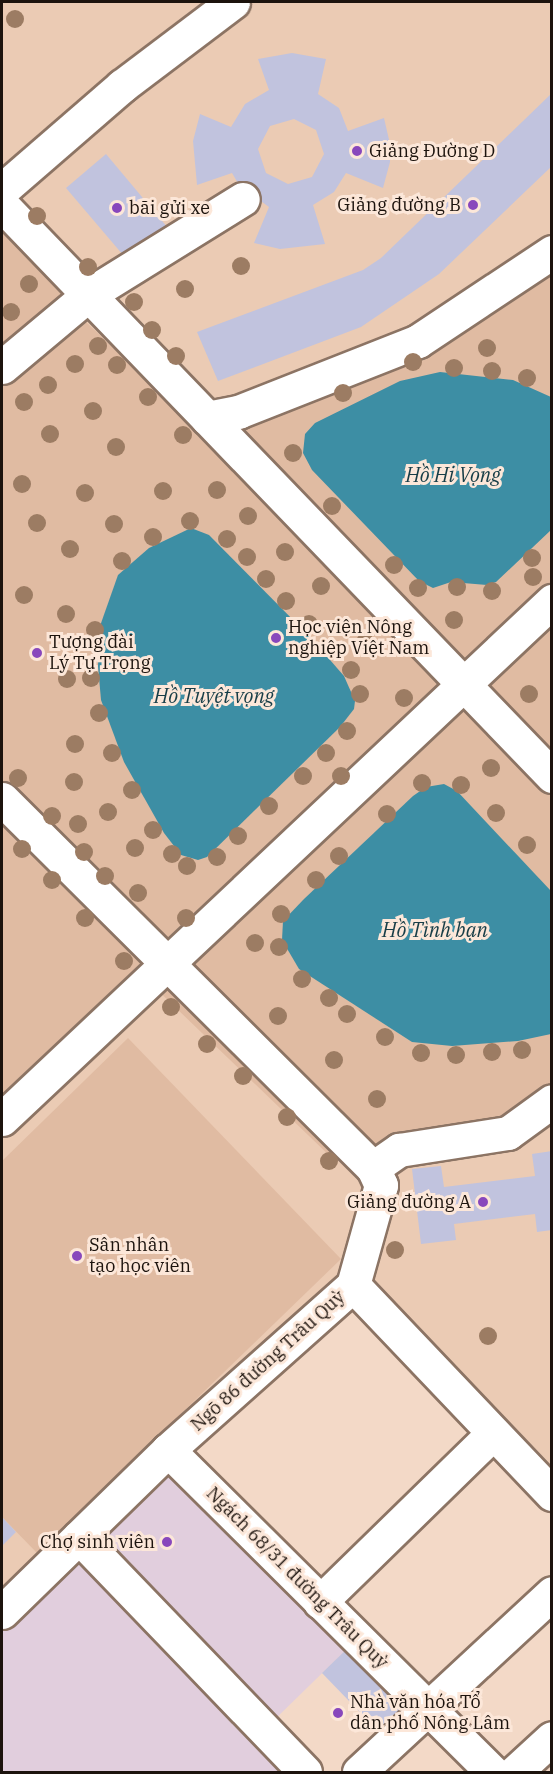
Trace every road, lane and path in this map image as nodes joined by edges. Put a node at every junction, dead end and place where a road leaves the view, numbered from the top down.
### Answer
1 (233, 2) edge
2 (2, 190) edge
3 (243, 199) dead end
4 (2, 205) edge
5 (552, 252) edge
6 (88, 295) junction
7 (2, 367) edge
8 (207, 418) junction
9 (552, 601) edge
10 (463, 684) junction
11 (552, 776) edge
12 (2, 799) edge
13 (167, 963) junction
14 (552, 1101) edge
15 (2, 1119) edge
16 (373, 1168) junction
17 (353, 1285) junction
18 (493, 1433) junction
19 (168, 1450) junction
20 (552, 1494) edge
21 (79, 1537) junction
22 (552, 1593) edge
23 (320, 1602) junction
24 (2, 1612) edge
25 (427, 1706) junction
26 (552, 1738) edge
27 (305, 1773) edge
28 (359, 1773) edge
29 (492, 1773) edge
30 (515, 1773) edge

1 - 2 street
3 - 6 street
4 - 6 street
5 - 8 street
6 - 7 street
6 - 8 street
8 - 10 street
9 - 10 street
10 - 11 street
10 - 13 street
12 - 13 street
13 - 15 street
13 - 16 street
14 - 16 street
16 - 17 street
17 - 18 street, Ngõ 86 đường Trâu Quỳ
17 - 19 street, Ngõ 86 đường Trâu Quỳ
18 - 20 street, Ngõ 86 đường Trâu Quỳ
18 - 23 street
19 - 21 street, Ngõ 86 đường Trâu Quỳ
19 - 23 street, Ngách 68/31 đường Trâu Quỳ
21 - 24 street, Ngõ 86 đường Trâu Quỳ
21 - 27 street
22 - 25 street
23 - 25 street, Ngách 68/31 đường Trâu Quỳ
25 - 28 street
25 - 29 street, Ngách 68/31 đường Trâu Quỳ
26 - 30 street

